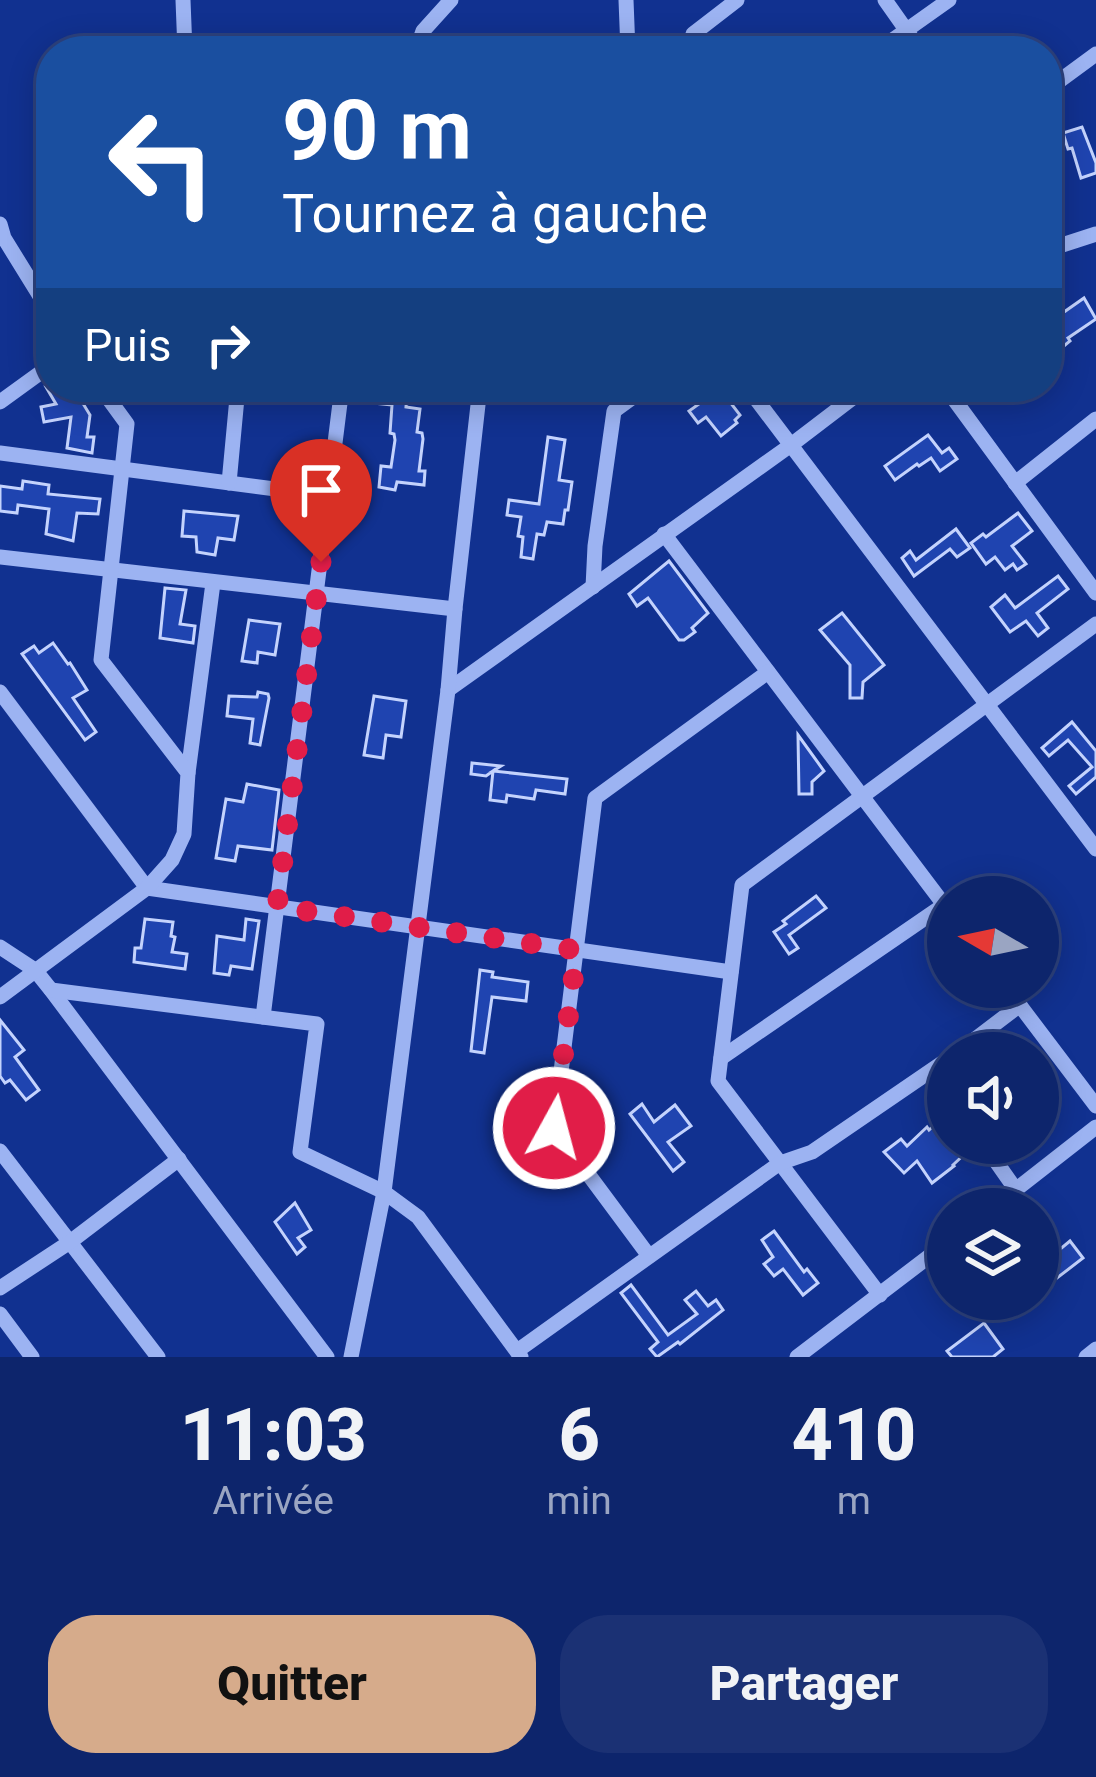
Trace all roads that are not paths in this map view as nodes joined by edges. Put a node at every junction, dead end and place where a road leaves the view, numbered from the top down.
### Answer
1 (183, 0) edge
2 (451, 0) edge
3 (626, 0) edge
4 (737, 0) edge
5 (885, 0) edge
6 (949, 0) edge
7 (906, 30) junction
8 (184, 36) edge
9 (421, 36) edge
10 (627, 36) edge
11 (692, 36) edge
12 (898, 36) edge
13 (910, 36) edge
14 (1096, 54) edge
15 (1062, 79) edge
16 (0, 224) edge
17 (1096, 234) edge
18 (1062, 247) edge
19 (36, 290) edge
20 (36, 376) edge
21 (0, 402) edge
22 (111, 402) edge
23 (237, 402) edge
24 (341, 402) edge
25 (478, 402) edge
26 (626, 402) edge
27 (758, 402) edge
28 (847, 402) edge
29 (956, 402) edge
30 (1096, 418) edge
31 (791, 445) junction
32 (0, 453) edge
33 (123, 469) junction
34 (229, 483) junction
35 (1016, 483) junction
36 (329, 496) junction
37 (664, 534) junction
38 (0, 557) edge
39 (111, 570) junction
40 (213, 583) junction
41 (593, 587) junction
42 (1096, 593) edge
43 (317, 595) junction
44 (454, 609) junction
45 (1096, 624) edge
46 (768, 672) junction
47 (448, 690) junction
48 (0, 692) edge
49 (987, 706) junction
50 (188, 773) junction
51 (862, 796) junction
52 (1092, 837) edge
53 (927, 882) edge
54 (147, 888) junction
55 (277, 907) junction
56 (927, 920) edge
57 (418, 927) junction
58 (0, 946) edge
59 (577, 950) junction
60 (35, 970) junction
61 (731, 972) junction
62 (51, 989) junction
63 (0, 997) edge
64 (1016, 1008) edge
65 (1022, 1008) edge
66 (263, 1017) junction
67 (984, 1032) edge
68 (721, 1058) junction
69 (927, 1075) edge
70 (1096, 1106) edge
71 (1096, 1127) edge
72 (0, 1151) edge
73 (179, 1160) junction
74 (780, 1163) junction
75 (1019, 1188) edge
76 (385, 1192) junction
77 (70, 1242) junction
78 (650, 1256) junction
79 (927, 1258) edge
80 (0, 1288) edge
81 (880, 1295) junction
82 (0, 1314) edge
83 (1096, 1349) edge
84 (519, 1354) edge
85 (32, 1357) edge
86 (158, 1357) edge
87 (327, 1357) edge
88 (351, 1357) edge
89 (797, 1357) edge
90 (1086, 1357) edge

1 - 8 street
2 - 9 street
3 - 10 street
4 - 11 street
5 - 7 street
6 - 7 street
7 - 12 street
7 - 13 street
14 - 15 street
16 - 19 street
17 - 18 street
20 - 21 street
22 - 33 street
23 - 34 street
24 - 36 street
25 - 44 street
26 - 41 street
27 - 31 street
28 - 31 street
29 - 35 street
30 - 35 street
31 - 37 street
31 - 49 street
32 - 33 street
33 - 34 street
33 - 39 street
34 - 36 street
35 - 42 street
36 - 43 street
37 - 41 street
37 - 46 street
38 - 39 street
39 - 40 street
39 - 50 street
40 - 43 street
40 - 50 street
41 - 47 street
43 - 44 street
43 - 55 street
44 - 47 street
45 - 49 street
46 - 51 street
46 - 59 street
47 - 57 street
48 - 54 street
49 - 51 street
49 - 52 street
50 - 54 street
51 - 53 street
51 - 61 street
54 - 55 street
54 - 60 street
55 - 57 street
55 - 66 street
56 - 68 street
57 - 59 street
57 - 76 street
58 - 60 street
59 - 61 street
59 - 78 street
60 - 62 street
60 - 63 street
61 - 68 street
62 - 66 street
62 - 73 street
64 - 67 street
65 - 70 street
66 - 76 street
68 - 74 street
69 - 74 street
71 - 75 street
72 - 77 street
73 - 77 street
73 - 87 street
74 - 78 street
74 - 81 street
76 - 84 street
76 - 88 street
77 - 80 street
77 - 86 street
78 - 84 street
79 - 81 street
81 - 89 street
82 - 85 street
83 - 90 street

